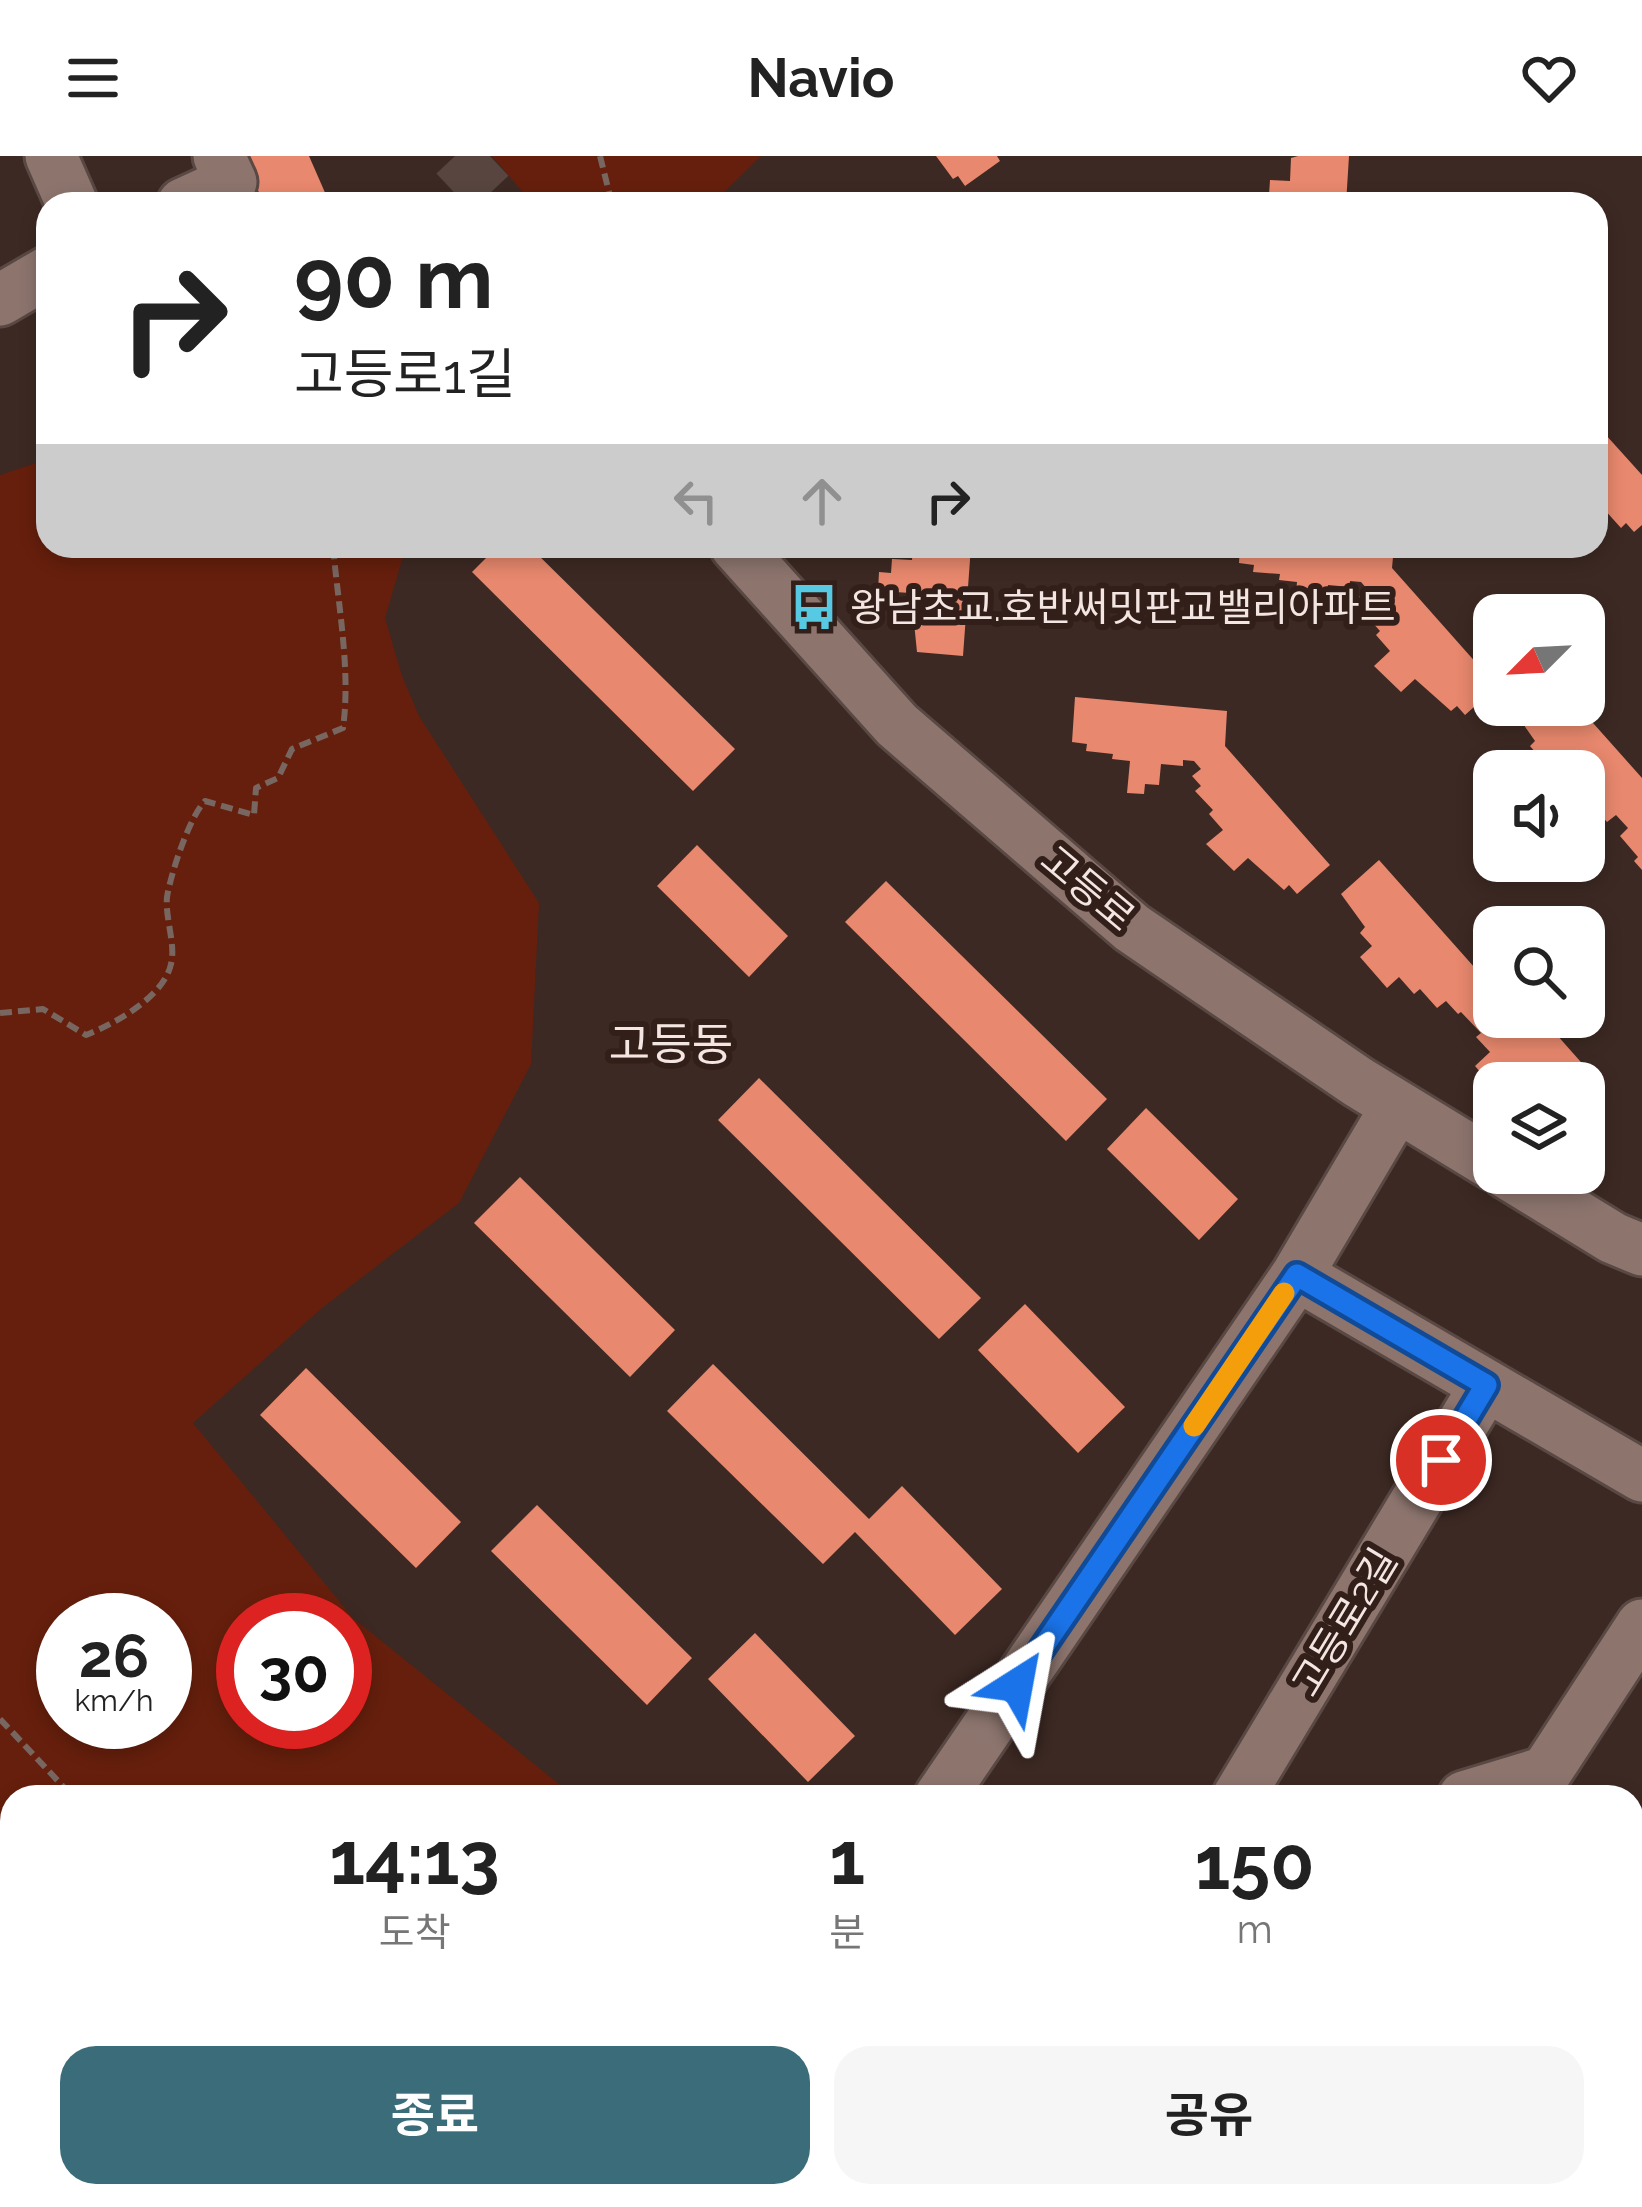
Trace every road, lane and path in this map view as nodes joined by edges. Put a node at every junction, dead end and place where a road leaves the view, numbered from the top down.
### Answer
1 (51, 156) edge
2 (219, 156) edge
3 (599, 156) edge
4 (67, 192) edge
5 (209, 192) edge
6 (609, 192) edge
7 (36, 279) edge
8 (0, 300) edge
9 (333, 558) edge
10 (747, 558) edge
11 (0, 1013) edge
12 (1397, 1106) junction
13 (1473, 1152) edge
14 (1541, 1194) edge
15 (1642, 1250) edge
16 (1297, 1275) junction
17 (1486, 1385) junction
18 (1642, 1476) edge
19 (1642, 1625) edge
20 (0, 1719) edge
21 (62, 1785) edge
22 (948, 1785) edge
23 (1245, 1785) edge
24 (1503, 1785) edge

1 - 4 street
2 - 5 street
3 - 6 path
7 - 8 street
9 - 11 path
10 - 12 street, 고등로
12 - 13 street, 고등로
12 - 16 street
14 - 15 street
16 - 17 street
16 - 22 street
17 - 18 street
17 - 23 street, 고등로2길
19 - 24 street
20 - 21 path

